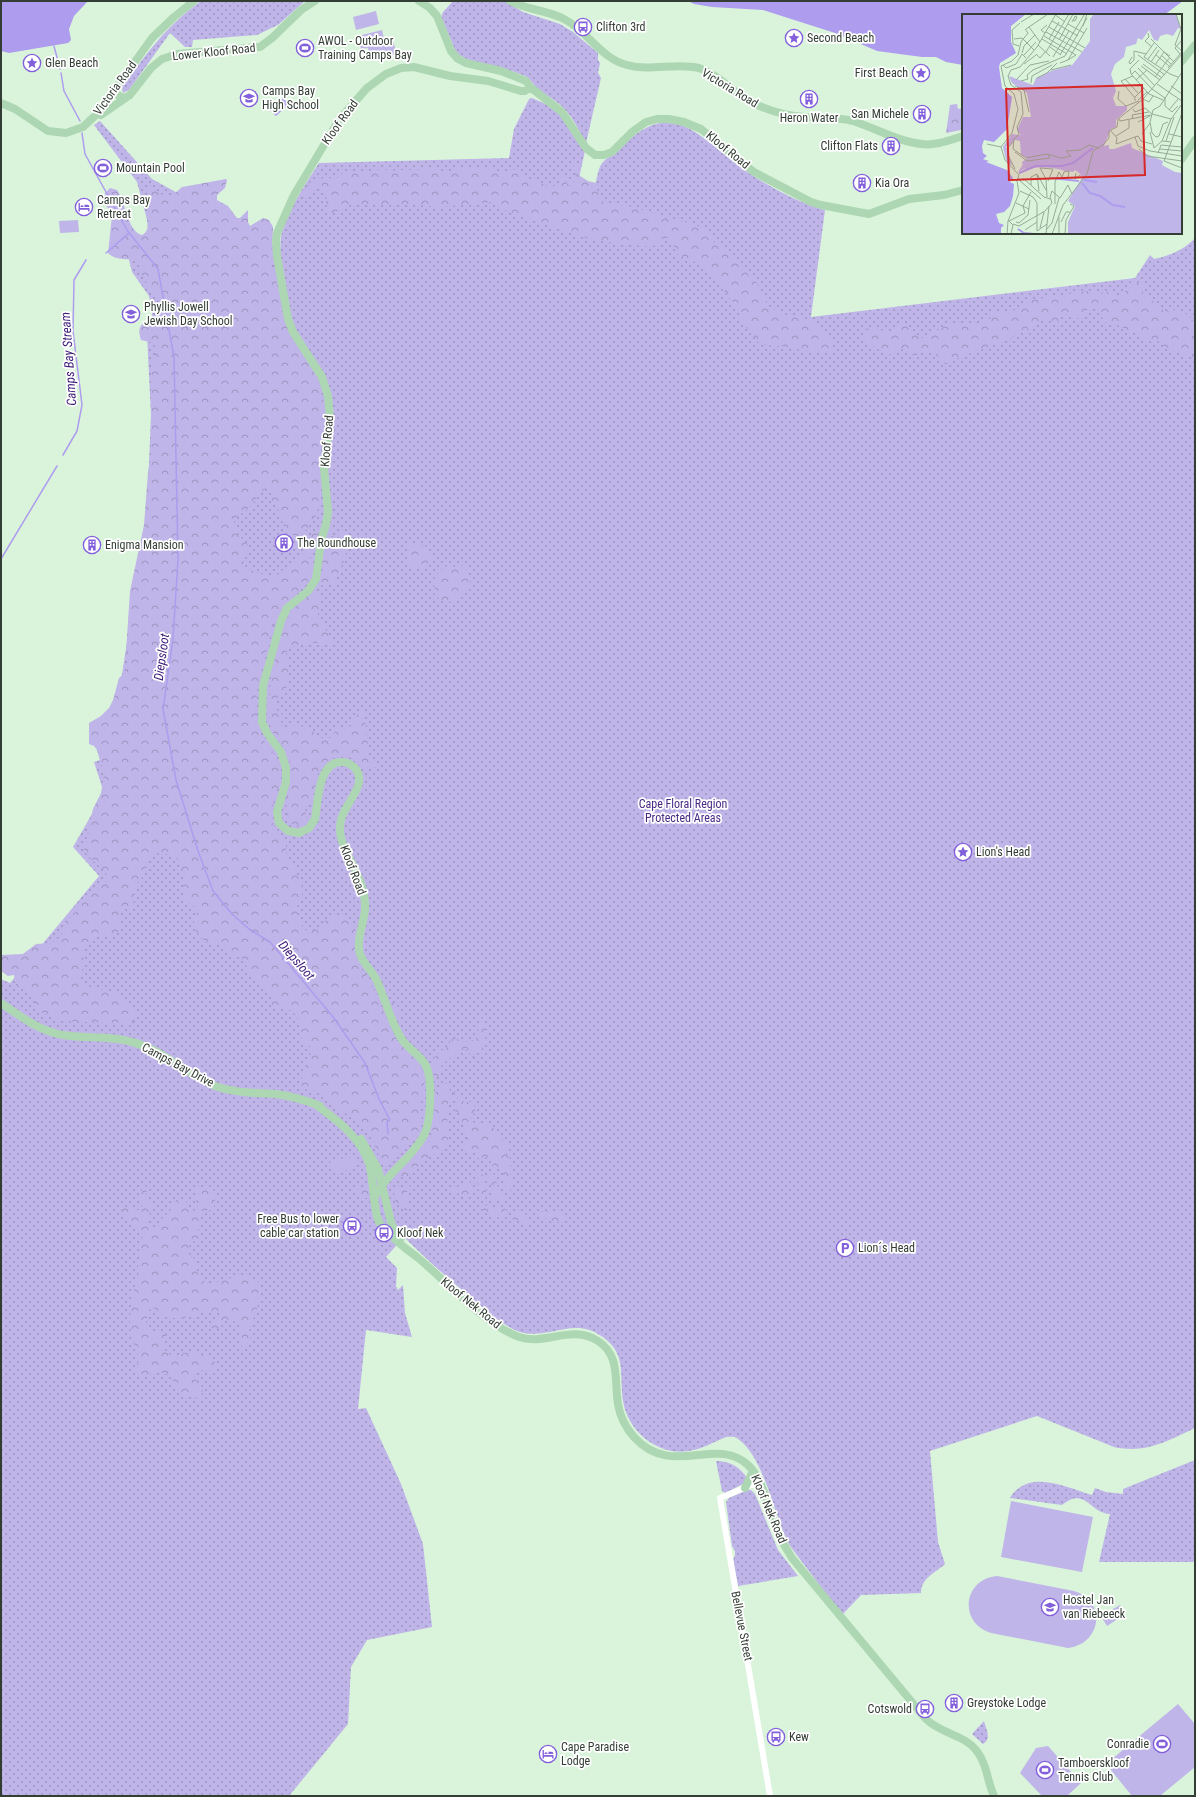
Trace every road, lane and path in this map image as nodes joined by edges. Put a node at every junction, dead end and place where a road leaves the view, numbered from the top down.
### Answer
1 (194, 1) edge
2 (315, 1) edge
3 (419, 1) edge
4 (510, 1) edge
5 (1195, 45) edge
6 (1182, 61) edge
7 (530, 87) junction
8 (114, 92) junction
9 (127, 97) junction
10 (1, 104) edge
11 (90, 122) junction
12 (962, 136) edge
13 (1195, 140) edge
14 (1182, 159) edge
15 (962, 190) edge
16 (1, 1003) edge
17 (315, 1104) junction
18 (383, 1182) junction
19 (375, 1199) junction
20 (386, 1199) junction
21 (388, 1210) junction
22 (378, 1217) junction
23 (415, 1255) junction
24 (753, 1471) junction
25 (759, 1482) junction
26 (745, 1488) junction
27 (770, 1796) edge
28 (994, 1796) edge

1 - 8 main road, Victoria Road
2 - 9 main road, Lower Kloof Road
3 - 7 main road
4 - 12 main road, Victoria Road
5 - 6 main road
7 - 15 main road, Kloof Road
7 - 18 main road, Kloof Road
8 - 9 main road
8 - 11 main road, Victoria Road
9 - 11 main road, Lower Kloof Road
10 - 11 main road, Victoria Road
13 - 14 main road
16 - 17 main road, Camps Bay Drive
17 - 18 main road, Camps Bay Drive
17 - 19 main road, Camps Bay Drive
18 - 19 main road
18 - 20 main road, Camps Bay Drive
19 - 20 main road
19 - 22 main road, Camps Bay Drive
20 - 21 main road, Camps Bay Drive
21 - 22 main road
21 - 23 main road, Kloof Nek Road
22 - 23 main road, Kloof Nek Road
23 - 24 main road, Kloof Nek Road
24 - 25 main road, Kloof Nek Road
24 - 26 main road
25 - 26 street, Bellevue Street
25 - 28 main road, Kloof Nek Road
26 - 27 street, Bellevue Street

